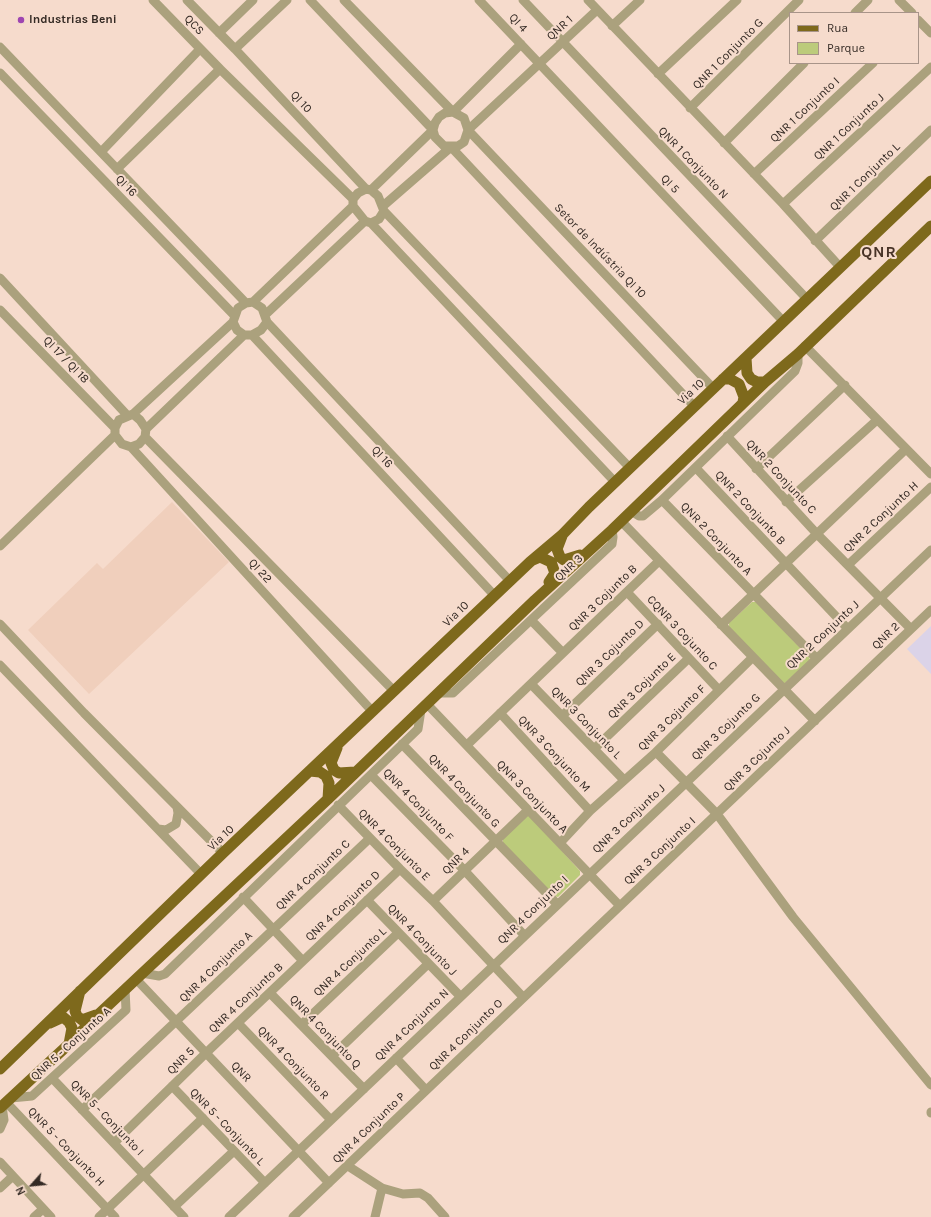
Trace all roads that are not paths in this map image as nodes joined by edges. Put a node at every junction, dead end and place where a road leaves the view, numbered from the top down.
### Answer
1 (153, 0) edge
2 (187, 0) edge
3 (252, 0) edge
4 (287, 0) edge
5 (310, 0) edge
6 (344, 0) edge
7 (479, 0) edge
8 (523, 0) edge
9 (588, 0) edge
10 (640, 0) edge
11 (737, 0) edge
12 (799, 0) edge
13 (868, 0) edge
14 (905, 2) edge
15 (597, 10) junction
16 (856, 12) edge
17 (911, 12) edge
18 (919, 21) edge
19 (612, 26) junction
20 (219, 33) junction
21 (931, 33) edge
22 (562, 42) junction
23 (521, 44) junction
24 (0, 47) edge
25 (200, 49) junction
26 (235, 49) junction
27 (540, 63) junction
28 (803, 64) edge
29 (872, 64) edge
30 (931, 67) edge
31 (220, 69) junction
32 (0, 73) edge
33 (658, 74) junction
34 (690, 108) junction
35 (453, 112) junction
36 (434, 130) junction
37 (468, 130) junction
38 (931, 130) edge
39 (724, 143) junction
40 (451, 147) junction
41 (101, 152) junction
42 (117, 170) junction
43 (754, 174) junction
44 (930, 182) edge
45 (368, 190) junction
46 (353, 203) junction
47 (783, 204) junction
48 (384, 209) junction
49 (368, 222) junction
50 (931, 226) edge
51 (815, 241) junction
52 (840, 267) junction
53 (0, 278) edge
54 (807, 299) junction
55 (249, 303) junction
56 (0, 310) edge
57 (234, 318) junction
58 (266, 318) junction
59 (783, 321) junction
60 (248, 335) junction
61 (801, 350) junction
62 (746, 358) junction
63 (723, 379) junction
64 (765, 382) junction
65 (845, 385) junction
66 (713, 388) junction
67 (743, 402) junction
68 (694, 406) junction
69 (130, 415) junction
70 (878, 420) junction
71 (115, 431) junction
72 (146, 433) junction
73 (727, 436) junction
74 (131, 447) junction
75 (906, 449) junction
76 (630, 468) junction
77 (696, 468) junction
78 (756, 469) junction
79 (931, 474) edge
80 (615, 482) junction
81 (931, 487) edge
82 (662, 500) junction
83 (786, 502) junction
84 (631, 511) junction
85 (621, 520) junction
86 (612, 530) junction
87 (817, 534) junction
88 (562, 535) junction
89 (0, 546) edge
90 (931, 550) edge
91 (586, 552) junction
92 (659, 561) junction
93 (530, 562) junction
94 (786, 564) junction
95 (848, 565) junction
96 (510, 581) junction
97 (627, 592) junction
98 (494, 595) junction
99 (753, 595) junction
100 (880, 598) junction
101 (535, 600) junction
102 (931, 610) edge
103 (531, 620) junction
104 (0, 624) edge
105 (658, 624) junction
106 (721, 625) junction
107 (848, 629) junction
108 (911, 629) junction
109 (563, 653) junction
110 (753, 657) junction
111 (689, 658) junction
112 (816, 658) junction
113 (0, 665) edge
114 (531, 684) junction
115 (719, 690) junction
116 (783, 690) junction
117 (394, 691) junction
118 (440, 693) junction
119 (424, 707) junction
120 (372, 711) junction
121 (500, 713) junction
122 (562, 716) junction
123 (814, 721) junction
124 (339, 744) junction
125 (402, 744) junction
126 (467, 745) junction
127 (594, 749) junction
128 (656, 752) junction
129 (310, 771) junction
130 (355, 772) junction
131 (371, 775) junction
132 (624, 780) junction
133 (686, 782) junction
134 (328, 799) junction
135 (338, 805) junction
136 (177, 807) junction
137 (528, 810) junction
138 (590, 811) junction
139 (717, 814) junction
140 (158, 829) junction
141 (370, 838) junction
142 (495, 840) junction
143 (560, 843) junction
144 (223, 853) junction
145 (400, 870) junction
146 (464, 870) junction
147 (201, 874) junction
148 (589, 874) junction
149 (243, 897) junction
150 (368, 900) junction
151 (433, 901) junction
152 (557, 904) junction
153 (620, 906) junction
154 (273, 929) junction
155 (398, 933) junction
156 (524, 935) junction
157 (303, 961) junction
158 (428, 964) junction
159 (494, 964) junction
160 (139, 976) junction
161 (126, 988) junction
162 (80, 991) junction
163 (270, 993) junction
164 (460, 996) junction
165 (524, 997) junction
166 (100, 1013) junction
167 (176, 1022) junction
168 (238, 1023) junction
169 (43, 1025) junction
170 (301, 1025) junction
171 (69, 1044) junction
172 (206, 1053) junction
173 (332, 1056) junction
174 (396, 1058) junction
175 (0, 1069) edge
176 (52, 1078) junction
177 (931, 1085) edge
178 (172, 1086) junction
179 (364, 1089) junction
180 (426, 1090) junction
181 (5, 1103) edge
182 (82, 1110) junction
183 (203, 1118) junction
184 (331, 1120) junction
185 (0, 1129) edge
186 (114, 1143) junction
187 (299, 1150) junction
188 (234, 1151) junction
189 (0, 1162) edge
190 (348, 1166) junction
191 (144, 1175) junction
192 (13, 1176) junction
193 (265, 1183) junction
194 (330, 1183) junction
195 (0, 1188) edge
196 (382, 1188) junction
197 (174, 1207) junction
198 (43, 1208) junction
199 (108, 1209) junction
200 (34, 1217) edge
201 (51, 1217) edge
202 (99, 1217) edge
203 (115, 1217) edge
204 (184, 1217) edge
205 (229, 1217) edge
206 (293, 1217) edge
207 (374, 1217) edge
208 (445, 1217) edge

1 - 25 street, QCS
2 - 20 street, QI 10
3 - 20 street
4 - 26 street
5 - 36 street
6 - 35 street
7 - 23 street, QI 4
8 - 22 street, QNR 1 Conjunto N
9 - 15 street
10 - 19 street
11 - 33 street
12 - 34 street, QNR 1 Conjunto G
13 - 16 street
14 - 17 street
15 - 19 street
15 - 22 street, QNR 1
18 - 21 street
19 - 33 street
20 - 26 street, QI 10
22 - 27 street, QNR 1
22 - 54 street, QNR 1 Conjunto N
23 - 27 street, QI 4
23 - 35 street
24 - 41 street
25 - 31 street, QCS
25 - 41 street
26 - 45 street, QI 10
27 - 37 street, QNR 1
27 - 59 street, QI 5
28 - 39 street
29 - 43 street, QNR 1 Conjunto I
30 - 47 street, QNR 1 Conjunto J
31 - 42 street
31 - 46 street, QCS
32 - 57 street, QI 16
33 - 34 street
34 - 39 street
35 - 36 street
35 - 37 street
36 - 40 street
36 - 45 street
37 - 40 street
37 - 66 street, Setor de Indústria QI 10
38 - 51 street, QNR 1 Conjunto L
39 - 43 street
40 - 48 street
40 - 68 street
41 - 42 street
42 - 55 street
43 - 47 street
44 - 52 main road, Via 10
45 - 46 street
45 - 48 street
46 - 49 street
46 - 55 street
47 - 51 street
48 - 49 street
48 - 76 street
49 - 58 street
49 - 80 street
50 - 61 main road
51 - 52 street
52 - 54 main road, Via 10
53 - 69 street
54 - 59 main road, Via 10
55 - 57 street
55 - 58 street
56 - 71 street, QI 17 / QI 18
57 - 60 street
57 - 69 street
58 - 60 street
58 - 96 street
59 - 62 main road, Via 10
60 - 72 street
60 - 98 street, QI 16
61 - 64 main road
61 - 65 street
61 - 73 street
62 - 63 main road, Via 10
62 - 64 main road
63 - 66 main road, Via 10
63 - 67 main road
64 - 67 main road
65 - 70 street
65 - 78 street
66 - 68 main road, Via 10
67 - 84 main road
68 - 76 main road, Via 10
69 - 71 street
69 - 72 street
70 - 75 street
70 - 83 street
71 - 74 street
71 - 89 street
72 - 74 street
72 - 117 street
73 - 77 street
73 - 78 street, QNR 2 Conjunto C
74 - 120 street, QI 22
75 - 79 street
75 - 87 street
76 - 80 main road, Via 10
77 - 82 street
77 - 94 street, QNR 2 Conjunto B
78 - 83 street, QNR 2 Conjunto C
80 - 88 main road, Via 10
81 - 95 street, QNR 2 Conjunto H
82 - 84 street
82 - 99 street, QNR 2 Conjunto A
83 - 87 street, QNR 2 Conjunto C
84 - 85 main road
85 - 86 main road
85 - 92 street
86 - 91 main road
86 - 103 street, QNR 3
87 - 94 street
87 - 95 street, QNR 2
88 - 91 main road
88 - 93 main road, Via 10
90 - 100 street, QNR 2 Conjunto J
91 - 101 main road
92 - 97 street, QNR 3 Cojunto B
92 - 106 street
93 - 96 main road, Via 10
93 - 101 main road
94 - 99 street
94 - 107 street, QNR 2 Conjunto J
95 - 100 street, QNR 2
96 - 98 main road, Via 10
97 - 105 street, CQNR 3 Cojunto C
97 - 109 street, QNR 3 Cojunto B
98 - 117 main road, Via 10
99 - 106 street
99 - 112 street
100 - 107 street, QNR 2 Conjunto J
100 - 108 street, QNR 2
101 - 118 main road
102 - 108 street
103 - 109 street
103 - 118 street, QNR 3
104 - 136 street
105 - 111 street, CQNR 3 Cojunto C
105 - 122 street, QNR 3 Cojunto D
106 - 110 street
107 - 112 street, QNR 2 Conjunto J
108 - 123 street, QNR 2
109 - 114 street, QNR 3 Conjunto M
110 - 115 street
110 - 116 street
111 - 115 street, CQNR 3 Cojunto C
111 - 127 street, QNR 3 Cojunto E
112 - 116 street, QNR 2 Conjunto J
113 - 140 street
114 - 121 street, QNR 3 Conjunto M
114 - 122 street, QNR 3 Conjunto L
115 - 128 street, QNR 3 Cojunto F
116 - 123 street
116 - 133 street, QNR 3 Cojunto G
117 - 120 main road, Via 10
118 - 119 main road
119 - 125 street
119 - 126 street, QNR 3 Conjunto A
119 - 130 main road
120 - 124 main road, Via 10
121 - 126 street, QNR 3 Conjunto M
121 - 138 street, QNR 3 Conjunto M
122 - 127 street, QNR 3 Conjunto L
123 - 139 street, QNR 3 Cojunto J
124 - 129 main road, Via 10
124 - 130 main road
125 - 131 street
125 - 142 street, QNR 4 Conjunto G
126 - 137 street, QNR 3 Conjunto A
127 - 132 street, QNR 3 Conjunto L
128 - 132 street, QNR 3 Cojunto F
128 - 133 street
129 - 134 main road
129 - 144 main road, Via 10
130 - 134 main road
131 - 135 street
131 - 146 street, QNR 4 Conjunto F
132 - 138 street
133 - 139 street
133 - 148 street, QNR 3 Conjunto J
134 - 160 main road
135 - 141 street, QNR 4 Conjunto E
135 - 149 street
136 - 140 street
136 - 144 street
137 - 142 street, QNR 4 Conjunto G
137 - 143 street, QNR 3 Conjunto A
138 - 143 street
139 - 153 street, QNR 3 Conjunto I
139 - 177 street
140 - 147 street
141 - 145 street, QNR 4 Conjunto E
141 - 154 street, QNR 4 Conjunto C
142 - 146 street, QNR 4
142 - 152 street
143 - 148 street, QNR 3 Conjunto A
144 - 147 main road, Via 10
145 - 150 street, QNR 4 Conjunto D
145 - 151 street, QNR 4 Conjunto E
146 - 151 street, QNR 4
146 - 156 street, QNR 4 Conjunto F
147 - 162 main road, Via 10
148 - 152 street, QNR 4 Conjunto I
148 - 153 street, QNR 3 Conjunto A
149 - 154 street
149 - 160 street
150 - 155 street, QNR 4 Conjunto J
150 - 157 street, QNR 4 Conjunto D
151 - 159 street
152 - 156 street, QNR 4 Conjunto I
153 - 165 street
154 - 157 street
154 - 167 street, QNR 4 Conjunto A
155 - 158 street, QNR 4 Conjunto J
155 - 170 street, QNR 4 Conjunto L
156 - 159 street, QNR 4 Conjunto I
157 - 163 street, QNR 4 Conjunto B
158 - 164 street, QNR 4 Conjunto J
158 - 173 street
159 - 164 street
159 - 165 street
160 - 161 main road
160 - 167 street, QNR
161 - 166 main road
161 - 176 street, QNR 5 - Conjunto A
162 - 166 main road
162 - 169 main road, Via 10
163 - 168 street, QNR 4 Conjunto B
163 - 170 street, QNR 4 Conjunto Q
164 - 174 street, QNR 4 Conjunto N
165 - 180 street, QNR 4 Conjunto O
166 - 171 main road
167 - 172 street, QNR
167 - 182 street, QNR 4 Conjunto A
168 - 172 street, QNR 4 Conjunto B
168 - 184 street, QNR 4 Conjunto R
169 - 171 main road
169 - 175 main road, Via 10
170 - 173 street, QNR 4 Conjunto Q
171 - 181 main road
172 - 178 street, QNR 5
172 - 187 street, QNR
173 - 179 street, QNR 4 Conjunto Q
174 - 179 street, QNR 4 Conjunto N
174 - 180 street
176 - 181 street, QNR 5 - Conjunto A
176 - 182 street, QNR 5 - Conjunto I
178 - 183 street, QNR 5 - Conjunto L
178 - 186 street, QNR 5
179 - 184 street
180 - 190 street, QNR 4 Conjunto P
181 - 185 street
181 - 199 street, QNR 5 - Conjunto H
182 - 186 street, QNR 5 - Conjunto I
183 - 188 street, QNR 5 - Conjunto L
183 - 191 street
184 - 187 street
186 - 191 street, QNR 5 - Conjunto I
187 - 193 street
187 - 194 street, QNR
188 - 193 street, QNR 5 - Conjunto L
188 - 197 street
189 - 192 street
190 - 194 street, QNR 4 Conjunto P
190 - 196 street
191 - 197 street, QNR 5 - Conjunto I
191 - 199 street
192 - 195 street
192 - 198 street
193 - 205 street
194 - 206 street, QNR 4 Conjunto P
196 - 207 street
196 - 208 street
197 - 204 street, QNR 5 - Conjunto I
198 - 200 street
198 - 201 street
199 - 202 street
199 - 203 street, QNR 5 - Conjunto H

